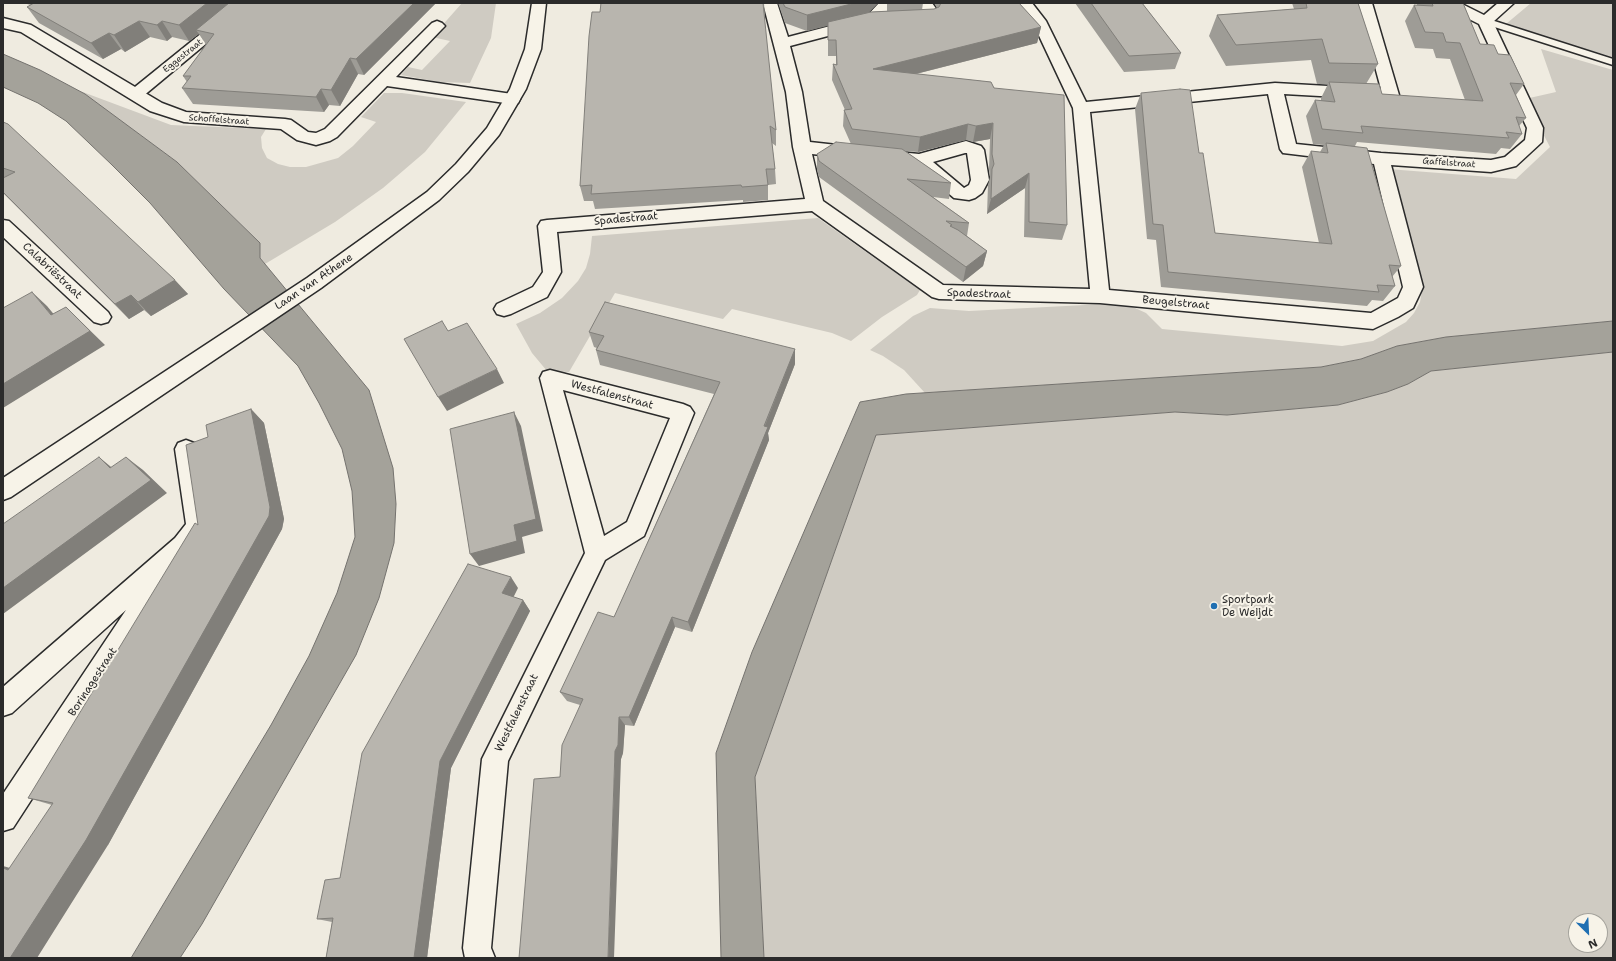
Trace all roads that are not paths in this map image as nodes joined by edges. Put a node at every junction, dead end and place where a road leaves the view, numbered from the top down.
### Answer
1 (248, 3) edge
2 (539, 3) edge
3 (770, 3) edge
4 (887, 3) edge
5 (924, 3) edge
6 (1024, 3) edge
7 (1365, 3) edge
8 (1448, 3) edge
9 (1507, 3) edge
10 (870, 21) junction
11 (1485, 21) junction
12 (3, 23) edge
13 (437, 26) dead end
14 (782, 43) junction
15 (1613, 62) edge
16 (384, 80) junction
17 (1275, 88) junction
18 (136, 94) junction
19 (512, 99) junction
20 (1081, 108) junction
21 (802, 147) junction
22 (1380, 159) junction
23 (920, 160) edge
24 (815, 204) junction
25 (3, 226) edge
26 (1100, 296) junction
27 (504, 308) dead end
28 (101, 317) dead end
29 (186, 449) edge
30 (3, 490) edge
31 (183, 545) junction
32 (597, 553) junction
33 (3, 704) edge
34 (3, 818) edge
35 (480, 958) edge

1 - 18 street, Eggestraat
2 - 19 street, Laan van Athene
3 - 14 street
4 - 10 street
5 - 10 street
6 - 20 street
7 - 17 street
8 - 11 street
9 - 11 street
10 - 14 street
11 - 15 lane
11 - 22 street, Gaffelstraat
12 - 18 street, Schoffelstraat
13 - 16 street, Schoffelstraat
14 - 21 street
16 - 18 street, Schoffelstraat
16 - 19 street
17 - 20 street
17 - 22 street, Gaffelstraat
19 - 30 street, Laan van Athene
20 - 26 street
21 - 23 street
21 - 24 street
22 - 26 street, Beugelstraat
24 - 26 street, Spadestraat
24 - 27 street, Spadestraat
25 - 28 street, Calabriëstraat
29 - 31 street, Borinagestraat
31 - 33 street, Borinagestraat
31 - 34 street, Borinagestraat
32 - 32 street, Westfalenstraat
32 - 35 street, Westfalenstraat

